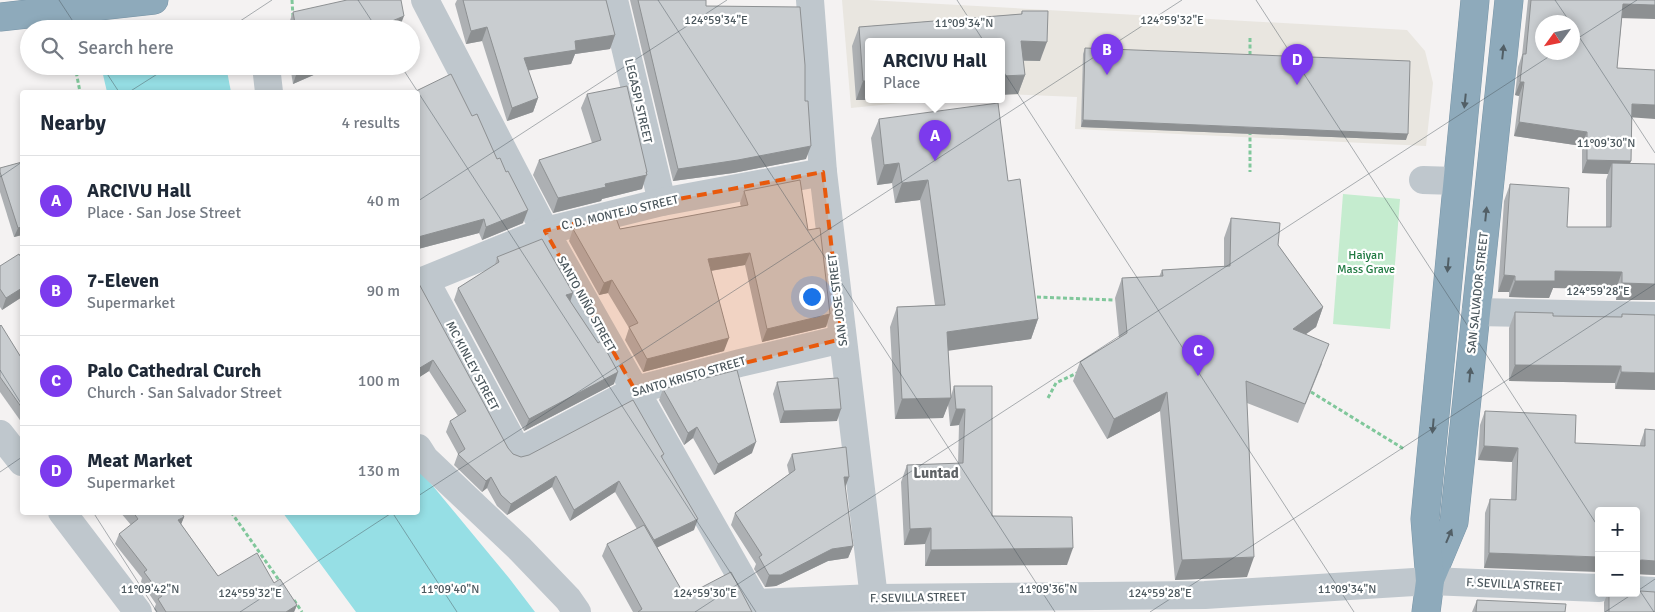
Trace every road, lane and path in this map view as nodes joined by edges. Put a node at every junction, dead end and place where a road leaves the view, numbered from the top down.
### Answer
1 (154, 0) edge
2 (292, 0) edge
3 (425, 0) edge
4 (614, 0) edge
5 (810, 0) edge
6 (1475, 0) edge
7 (1509, 0) edge
8 (0, 17) edge
9 (294, 20) edge
10 (1250, 38) dead end
11 (1250, 66) edge
12 (77, 75) edge
13 (267, 75) edge
14 (80, 90) edge
15 (270, 90) edge
16 (1250, 121) edge
17 (823, 172) junction
18 (1250, 172) dead end
19 (1422, 180) dead end
20 (1456, 181) junction
21 (662, 202) junction
22 (545, 231) junction
23 (425, 280) joint
24 (1037, 297) edge
25 (1115, 300) dead end
26 (1476, 312) junction
27 (1655, 316) edge
28 (842, 338) junction
29 (1087, 367) edge
30 (635, 390) junction
31 (1310, 392) edge
32 (1048, 398) dead end
33 (0, 434) edge
34 (1405, 450) dead end
35 (420, 451) edge
36 (518, 452) joint
37 (20, 459) edge
38 (64, 515) edge
39 (233, 515) edge
40 (1430, 581) junction
41 (1595, 588) edge
42 (285, 589) edge
43 (1640, 590) edge
44 (1655, 591) edge
45 (291, 596) edge
46 (874, 598) junction
47 (756, 603) joint
48 (1082, 604) edge
49 (1205, 604) edge
50 (138, 612) edge
51 (302, 612) edge
52 (577, 612) edge
53 (1426, 612) edge

1 - 8 highway
2 - 9 path
3 - 22 street, SANTO NIÑO STREET
4 - 21 street, LEGASPI STREET
5 - 17 street, SAN JOSE STREET
6 -> 20 highway, SAN SALVADOR STREET
26 -> 7 highway, SAN SALVADOR STREET
10 - 11 path
12 - 14 path
13 - 15 street
16 - 18 path
17 - 21 street, C. D. MONTEJO STREET
17 - 28 street, SAN JOSE STREET
19 - 20 street
20 -> 40 highway, SAN SALVADOR STREET
21 - 22 street, C. D. MONTEJO STREET
22 - 23 street, C. D. MONTEJO STREET
22 - 30 street, SANTO NIÑO STREET
23 - 36 street, MC KINLEY STREET
24 - 25 path
26 - 27 street
40 -> 26 highway, SAN SALVADOR STREET
28 - 30 street, SANTO KRISTO STREET
28 - 46 street, SAN JOSE STREET
29 - 32 path
30 - 36 street, SANTO KRISTO STREET
30 - 47 street, SANTO NIÑO STREET
31 - 34 path
33 - 37 street
35 - 52 street
38 - 50 street
39 - 42 path
40 - 41 street, F. SEVILLA STREET
40 - 49 street, F. SEVILLA STREET
40 - 53 highway, SAN SALVADOR STREET
43 - 44 street
45 - 51 path
46 - 47 street, F. SEVILLA STREET
46 - 48 street, F. SEVILLA STREET
48 - 49 street, F. SEVILLA STREET

